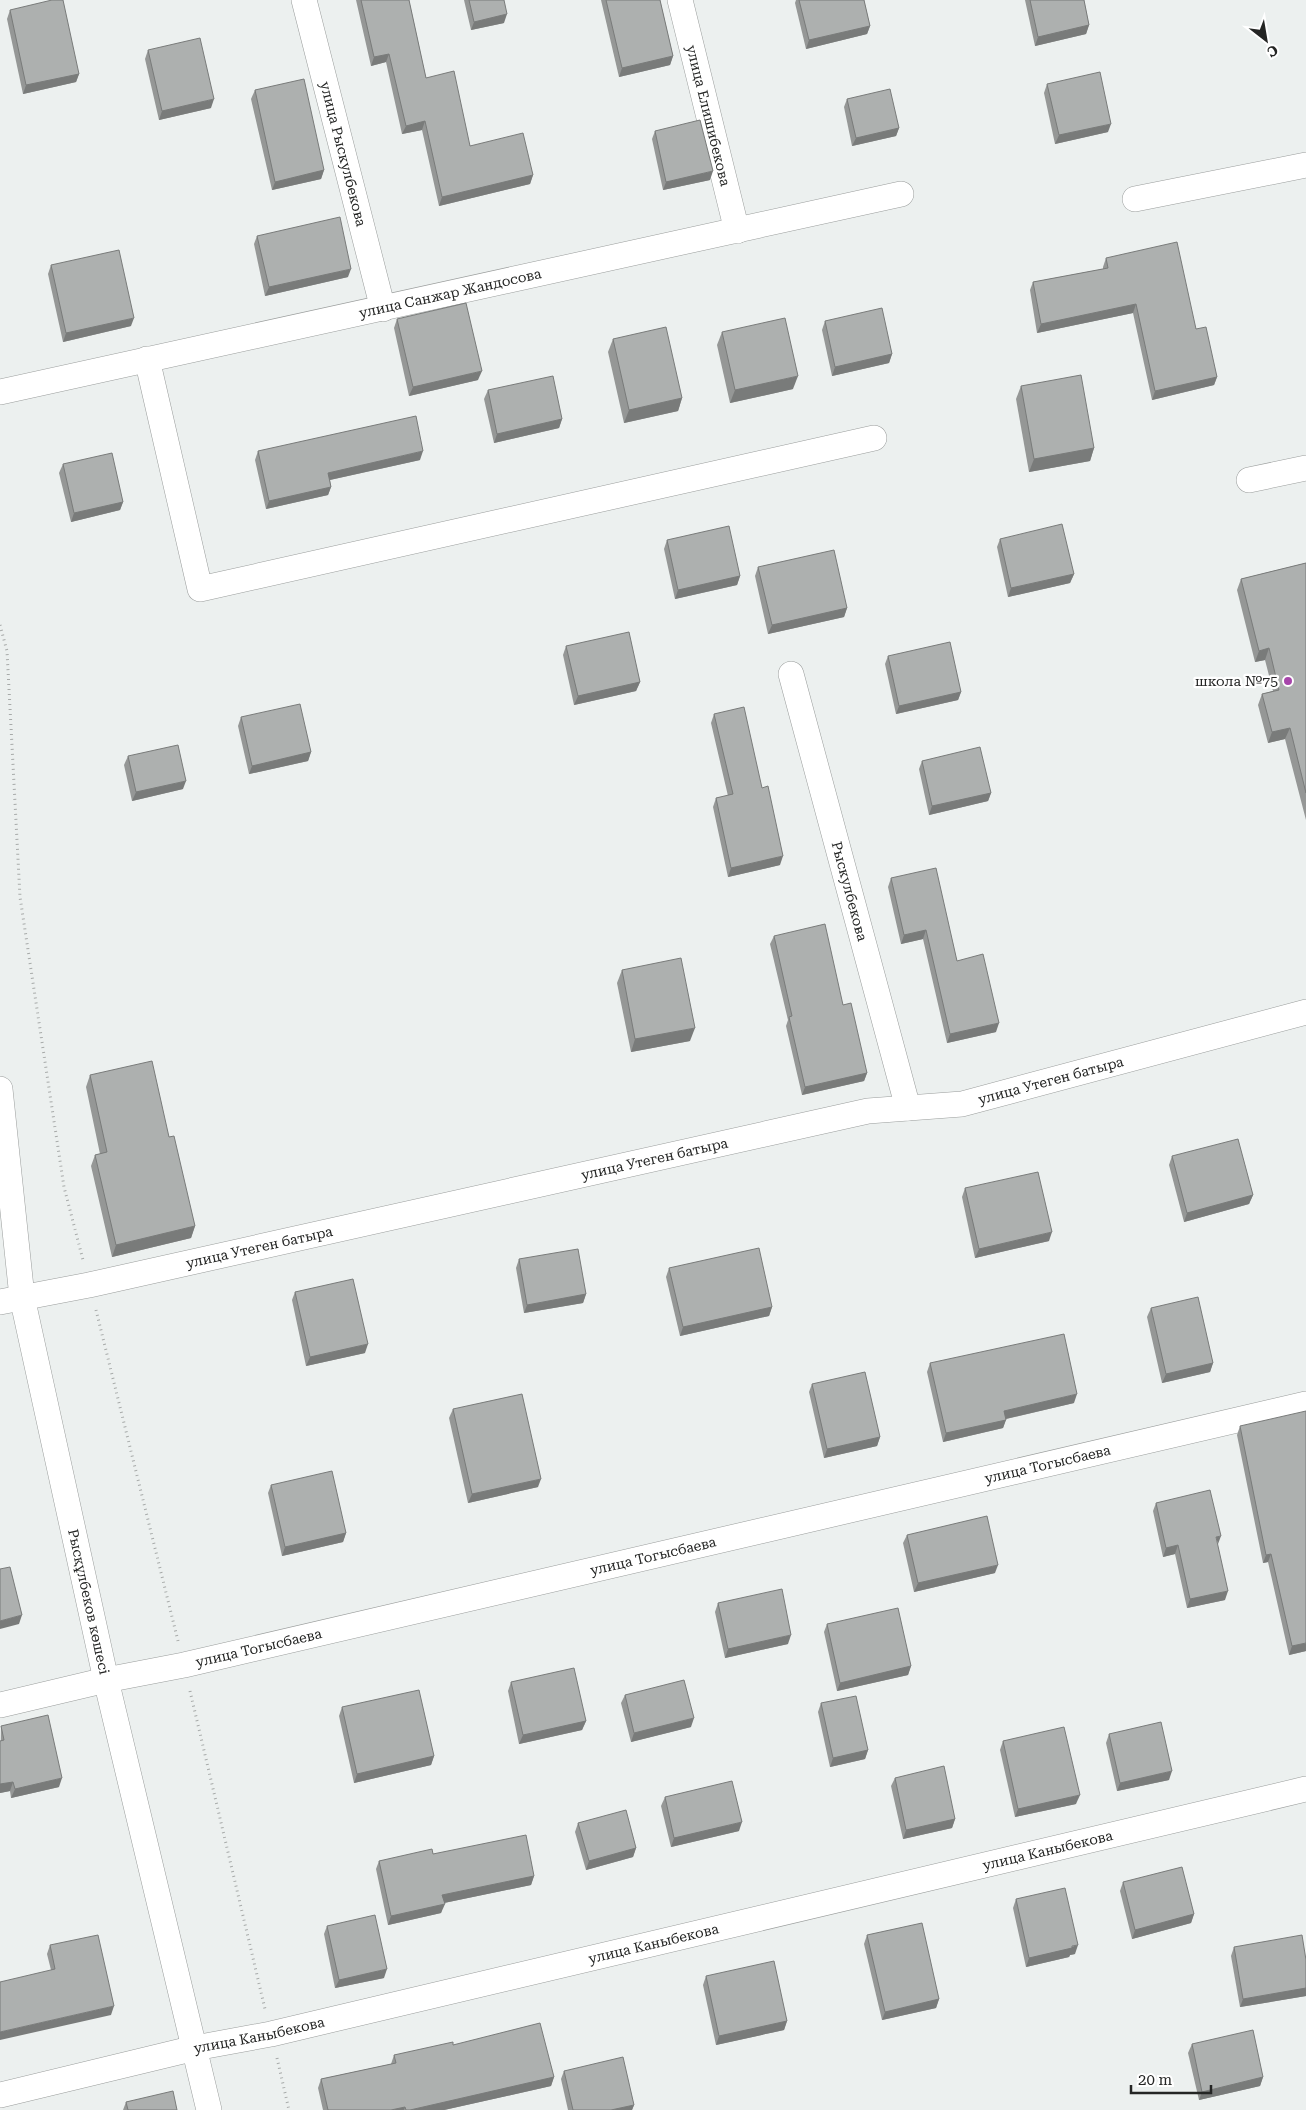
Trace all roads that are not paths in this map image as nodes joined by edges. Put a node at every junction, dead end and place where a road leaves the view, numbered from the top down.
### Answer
1 (304, 0) edge
2 (680, 0) edge
3 (1306, 166) edge
4 (901, 194) dead end
5 (1135, 199) dead end
6 (737, 231) junction
7 (383, 308) junction
8 (147, 359) junction
9 (0, 392) edge
10 (874, 438) dead end
11 (1306, 468) edge
12 (1249, 480) dead end
13 (791, 674) dead end
14 (1306, 1012) edge
15 (0, 1089) edge
16 (908, 1108) junction
17 (11, 1299) edge
18 (1306, 1404) edge
19 (106, 1680) junction
20 (0, 1704) edge
21 (1306, 1789) edge
22 (195, 2048) junction
23 (0, 2095) edge
24 (209, 2110) edge

1 - 7 street, улица Рыскулбекова
2 - 6 street, улица Елишибекова
3 - 5 street
4 - 6 street, улица Санжар Жандосова
6 - 7 street, улица Санжар Жандосова
7 - 8 street, улица Санжар Жандосова
8 - 9 street, улица Санжар Жандосова
8 - 10 street
11 - 12 street
13 - 16 street, Рыскулбекова
14 - 16 street, улица Утеген батыра
15 - 17 street, Рысқұлбеков көшесі
16 - 17 street, улица Утеген батыра
17 - 19 street, Рысқұлбеков көшесі
18 - 19 street, улица Тогысбаева
19 - 20 street, улица Тогысбаева
19 - 22 street, Рысқұлбеков көшесі
21 - 22 street, улица Каныбекова
22 - 23 street, улица Каныбекова
22 - 24 street, Рысқұлбеков көшесі

